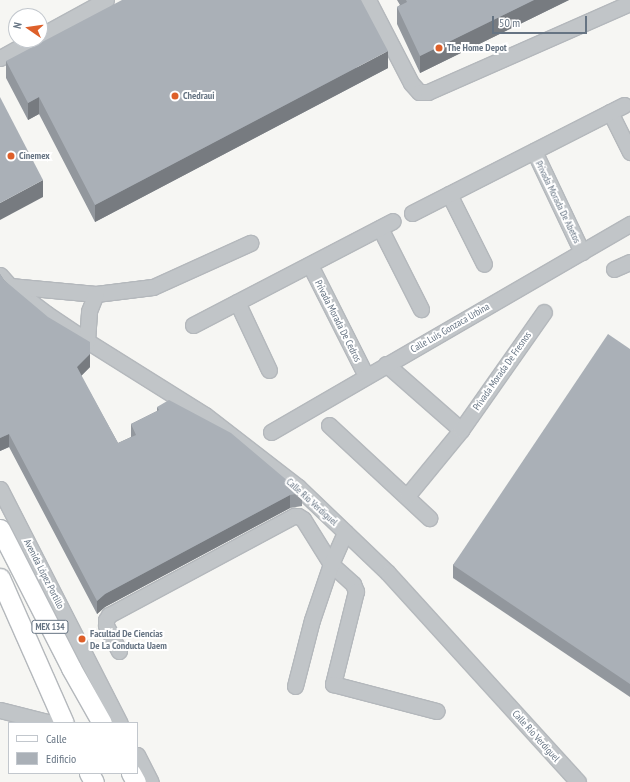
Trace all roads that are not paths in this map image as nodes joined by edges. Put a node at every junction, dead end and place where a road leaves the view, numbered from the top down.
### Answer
1 (106, 0) edge
2 (368, 0) edge
3 (630, 3) edge
4 (48, 32) edge
5 (18, 48) edge
6 (0, 58) edge
7 (624, 104) dead end
8 (610, 112) junction
9 (534, 151) junction
10 (630, 152) edge
11 (449, 194) junction
12 (412, 213) dead end
13 (630, 224) edge
14 (250, 243) dead end
15 (582, 252) junction
16 (630, 262) edge
17 (484, 264) dead end
18 (310, 265) junction
19 (614, 269) dead end
20 (5, 280) edge
21 (96, 294) junction
22 (237, 302) junction
23 (421, 309) dead end
24 (544, 312) dead end
25 (193, 325) dead end
26 (86, 342) junction
27 (386, 364) junction
28 (269, 370) dead end
29 (366, 376) junction
30 (329, 425) dead end
31 (461, 430) junction
32 (271, 432) dead end
33 (0, 489) edge
34 (406, 496) junction
35 (429, 518) dead end
36 (0, 529) edge
37 (346, 532) junction
38 (331, 564) junction
39 (1, 581) edge
40 (119, 651) dead end
41 (295, 686) dead end
42 (0, 710) edge
43 (437, 711) dead end
44 (47, 722) edge
45 (64, 722) edge
46 (101, 722) edge
47 (119, 722) edge
48 (138, 758) edge
49 (151, 782) edge
50 (579, 782) edge

1 - 4 street
2 - 3 street
5 - 6 street
7 - 8 street, Privada Morada De Abetos
8 - 9 street, Privada Morada De Abetos
8 - 10 street
9 - 11 street, Privada Morada De Abetos
9 - 15 street, Privada Morada De Abetos
11 - 12 street, Privada Morada De Abetos
11 - 17 street
13 - 15 street, Calle Luis Gonzaca Urbina
14 - 21 street
15 - 27 street, Calle Luis Gonzaca Urbina
16 - 19 street
18 - 22 street
18 - 23 street
18 - 29 street, Privada Morada De Cedros
20 - 21 street
20 - 26 street, Calle Río Verdiguel
21 - 26 street
22 - 25 street
22 - 28 street
24 - 31 street, Privada Morada De Fresnos
26 - 37 street, Calle Río Verdiguel
27 - 29 street, Calle Luis Gonzaca Urbina
27 - 31 street
29 - 32 street, Calle Luis Gonzaca Urbina
30 - 34 street
31 - 34 street, Privada Morada De Fresnos
33 - 47 street, Avenida López Portillo
34 - 35 street
36 - 46 main road, MEX 134
37 - 38 street
37 - 50 street, Calle Río Verdiguel
38 - 40 street
38 - 41 street
38 - 43 street
39 - 45 main road, MEX 134
42 - 44 street
48 - 49 street

